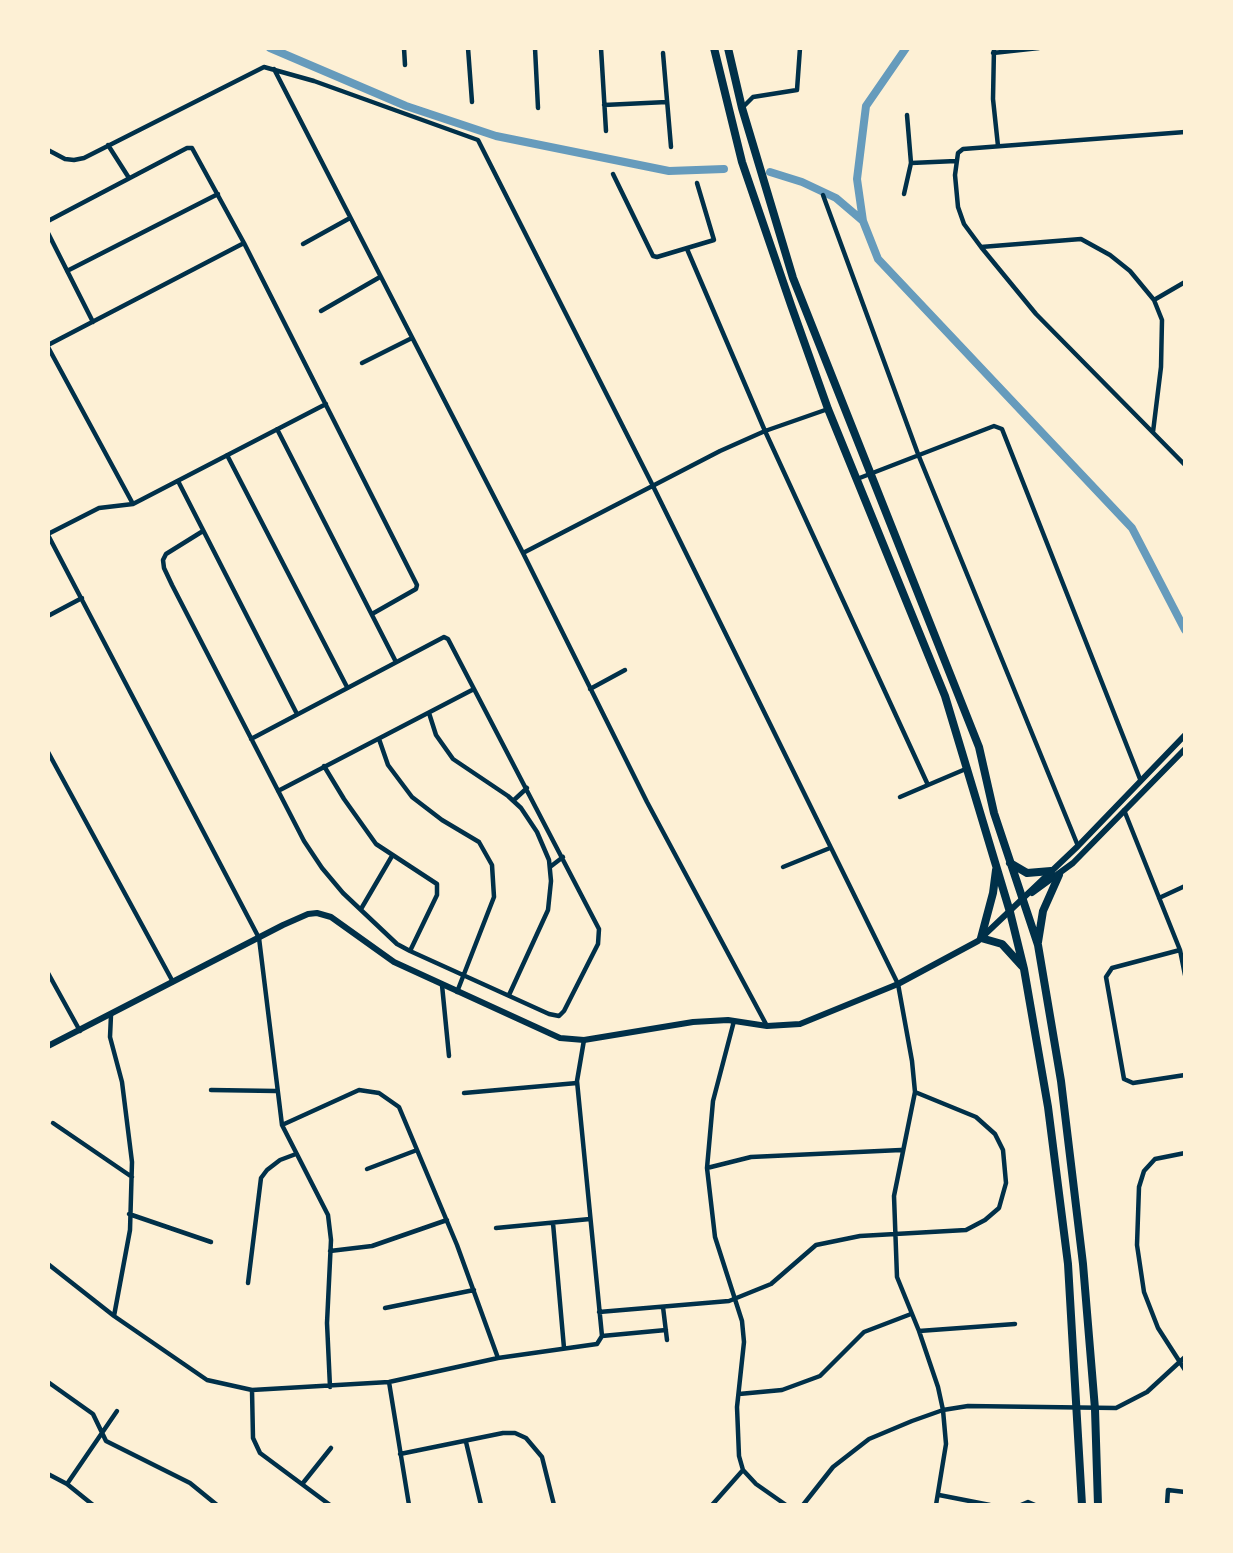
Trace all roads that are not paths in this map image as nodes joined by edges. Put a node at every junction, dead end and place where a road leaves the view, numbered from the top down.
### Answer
1 (404, 48) edge
2 (468, 48) edge
3 (535, 48) edge
4 (601, 48) edge
5 (714, 48) edge
6 (728, 48) edge
7 (800, 48) edge
8 (1039, 48) edge
9 (994, 50) edge
10 (663, 53) dead end
11 (405, 64) dead end
12 (273, 69) junction
13 (472, 102) dead end
14 (667, 102) junction
15 (604, 105) junction
16 (538, 108) dead end
17 (742, 108) junction
18 (907, 115) dead end
19 (606, 131) dead end
20 (1185, 132) edge
21 (108, 145) junction
22 (998, 146) junction
23 (671, 147) dead end
24 (48, 150) edge
25 (956, 161) junction
26 (911, 163) junction
27 (613, 174) dead end
28 (129, 178) junction
29 (698, 183) dead end
30 (218, 194) junction
31 (904, 194) dead end
32 (823, 195) dead end
33 (350, 218) junction
34 (48, 221) edge
35 (48, 233) edge
36 (244, 243) junction
37 (303, 244) dead end
38 (981, 247) junction
39 (687, 249) junction
40 (67, 271) junction
41 (380, 277) junction
42 (1185, 282) edge
43 (1154, 300) junction
44 (321, 311) dead end
45 (93, 322) junction
46 (412, 338) junction
47 (48, 346) edge
48 (362, 363) dead end
49 (326, 404) junction
50 (828, 409) junction
51 (277, 429) junction
52 (765, 431) junction
53 (1153, 432) junction
54 (918, 454) junction
55 (227, 455) junction
56 (1185, 465) edge
57 (870, 474) junction
58 (857, 479) junction
59 (177, 481) junction
60 (652, 484) junction
61 (133, 504) junction
62 (203, 531) junction
63 (48, 534) edge
64 (523, 553) junction
65 (82, 598) junction
66 (372, 614) junction
67 (48, 616) edge
68 (396, 662) junction
69 (626, 670) dead end
70 (347, 687) junction
71 (474, 688) junction
72 (590, 689) junction
73 (429, 713) junction
74 (297, 714) junction
75 (1185, 735) edge
76 (251, 739) junction
77 (379, 739) junction
78 (1185, 749) edge
79 (48, 752) edge
80 (324, 766) junction
81 (968, 768) junction
82 (1140, 779) junction
83 (928, 785) junction
84 (527, 788) junction
85 (278, 791) junction
86 (900, 798) dead end
87 (514, 800) junction
88 (1124, 810) junction
89 (1078, 846) junction
90 (830, 848) junction
91 (392, 856) junction
92 (563, 857) junction
93 (996, 863) junction
94 (1010, 863) junction
95 (550, 867) junction
96 (783, 867) dead end
97 (1051, 871) junction
98 (1059, 875) junction
99 (1185, 886) edge
100 (1159, 898) junction
101 (1021, 900) junction
102 (361, 909) junction
103 (1010, 912) junction
104 (259, 938) junction
105 (981, 938) junction
106 (1038, 945) junction
107 (1180, 950) junction
108 (410, 951) junction
109 (1024, 969) junction
110 (48, 973) edge
111 (1185, 975) edge
112 (464, 976) junction
113 (173, 982) junction
114 (898, 984) junction
115 (442, 985) junction
116 (458, 992) junction
117 (509, 995) junction
118 (111, 1015) junction
119 (734, 1021) junction
120 (767, 1026) junction
121 (80, 1031) junction
122 (584, 1040) junction
123 (48, 1046) edge
124 (449, 1056) dead end
125 (1185, 1075) edge
126 (577, 1083) junction
127 (211, 1090) dead end
128 (276, 1091) junction
129 (915, 1092) junction
130 (464, 1093) dead end
131 (53, 1123) dead end
132 (282, 1125) junction
133 (417, 1150) junction
134 (901, 1150) junction
135 (1185, 1153) edge
136 (297, 1154) junction
137 (707, 1168) junction
138 (367, 1169) dead end
139 (132, 1178) junction
140 (129, 1214) junction
141 (447, 1220) junction
142 (590, 1220) junction
143 (553, 1223) junction
144 (496, 1228) dead end
145 (894, 1235) junction
146 (211, 1242) dead end
147 (330, 1251) junction
148 (48, 1264) edge
149 (248, 1282) dead end
150 (474, 1290) junction
151 (732, 1300) junction
152 (663, 1307) junction
153 (385, 1308) dead end
154 (599, 1312) junction
155 (911, 1314) junction
156 (114, 1316) junction
157 (1015, 1324) dead end
158 (666, 1330) junction
159 (919, 1331) junction
160 (602, 1336) junction
161 (667, 1340) dead end
162 (564, 1348) junction
163 (1185, 1357) edge
164 (498, 1358) junction
165 (1178, 1363) junction
166 (1185, 1371) edge
167 (48, 1382) edge
168 (389, 1382) junction
169 (330, 1388) junction
170 (252, 1390) junction
171 (739, 1394) junction
172 (1078, 1409) junction
173 (1095, 1409) junction
174 (943, 1410) junction
175 (117, 1412) dead end
176 (101, 1435) junction
177 (466, 1442) junction
178 (331, 1448) dead end
179 (400, 1454) junction
180 (743, 1470) junction
181 (48, 1474) edge
182 (67, 1484) junction
183 (303, 1484) junction
184 (1185, 1492) edge
185 (939, 1495) junction
186 (93, 1505) edge
187 (217, 1505) edge
188 (330, 1505) edge
189 (409, 1505) edge
190 (481, 1505) edge
191 (554, 1505) edge
192 (712, 1505) edge
193 (786, 1505) edge
194 (803, 1505) edge
195 (936, 1505) edge
196 (990, 1505) edge
197 (1021, 1505) edge
198 (1035, 1505) edge
199 (1082, 1505) edge
200 (1098, 1505) edge
201 (1167, 1505) edge

1 - 11 street
2 - 13 street
3 - 16 street
4 - 15 street
5 - 50 highway
6 - 17 highway
7 - 17 street
8 - 9 street
9 - 22 street
10 - 14 street
12 - 21 street
12 - 33 street
12 - 60 street
14 - 15 street
14 - 23 street
15 - 19 street
17 - 57 highway
18 - 26 street
20 - 22 street
21 - 24 street
21 - 28 street
22 - 25 street
25 - 26 street
25 - 38 street
26 - 31 street
27 - 39 street
28 - 30 street
28 - 34 street
29 - 39 street
30 - 36 street
30 - 40 street
32 - 54 street
33 - 37 street
33 - 41 street
35 - 40 street
36 - 45 street
36 - 49 street
38 - 43 street
38 - 53 street
39 - 52 street
40 - 45 street
41 - 44 street
41 - 46 street
42 - 43 street
43 - 53 street
45 - 47 street
46 - 48 street
46 - 64 street
47 - 61 street
49 - 51 street
49 - 66 street
50 - 52 street
50 - 58 highway
51 - 55 street
51 - 66 street
52 - 60 street
52 - 83 street
53 - 56 street
54 - 57 street
54 - 82 street
54 - 89 street
55 - 59 street
55 - 70 street
57 - 58 street
57 - 94 highway
58 - 81 highway
59 - 61 street
59 - 62 street
60 - 64 street
60 - 90 street
61 - 63 street
62 - 74 street
62 - 76 street
63 - 65 street
64 - 72 street
65 - 67 street
65 - 104 street
66 - 68 street
68 - 70 street
68 - 71 street
69 - 72 street
70 - 74 street
71 - 73 street
71 - 84 street
72 - 120 street
73 - 77 street
73 - 87 street
74 - 76 street
75 - 82 main road
76 - 85 street
77 - 80 street
77 - 112 street
78 - 88 main road
79 - 113 street
80 - 85 street
80 - 91 street
81 - 83 street
81 - 93 highway
82 - 89 main road
83 - 86 street
84 - 87 street
84 - 92 street
85 - 102 street
87 - 95 street
88 - 98 main road
88 - 100 street
89 - 97 main road
90 - 96 street
90 - 114 street
91 - 102 street
91 - 108 street
92 - 95 street
92 - 117 street
93 - 103 highway
93 - 105 highway
94 - 97 highway
94 - 101 highway
95 - 117 street
97 - 101 main road
98 - 101 main road
98 - 106 highway
99 - 100 street
100 - 107 street
101 - 103 main road
101 - 106 highway
102 - 108 street
103 - 105 main road
103 - 109 highway
104 - 113 main road
104 - 115 main road
104 - 128 street
105 - 109 highway
105 - 114 main road
106 - 173 highway
107 - 111 street
107 - 125 street
108 - 112 street
109 - 172 highway
110 - 121 street
112 - 116 street
112 - 117 street
113 - 118 main road
114 - 120 main road
114 - 129 street
115 - 116 main road
115 - 124 street
116 - 122 main road
118 - 121 main road
118 - 139 street
119 - 120 main road
119 - 122 main road
119 - 137 street
121 - 123 main road
122 - 126 street
126 - 130 street
126 - 142 street
127 - 128 street
128 - 132 street
129 - 134 street
129 - 145 street
131 - 139 street
132 - 133 street
132 - 136 street
133 - 138 street
133 - 141 street
134 - 137 street
134 - 145 street
135 - 165 street
136 - 147 street
136 - 149 street
137 - 151 street
139 - 140 street
140 - 146 street
140 - 156 street
141 - 147 street
141 - 150 street
142 - 143 street
142 - 154 street
143 - 144 street
143 - 162 street
145 - 151 street
145 - 155 street
147 - 169 street
148 - 156 street
150 - 153 street
150 - 164 street
151 - 152 street
151 - 171 street
152 - 154 street
152 - 158 street
154 - 160 street
155 - 159 street
155 - 171 street
156 - 170 street
157 - 159 street
158 - 160 street
158 - 161 street
159 - 174 street
160 - 162 street
162 - 164 street
163 - 165 street
164 - 168 street
165 - 166 street
165 - 173 street
167 - 176 street
168 - 169 street
168 - 179 street
169 - 170 street
170 - 183 street
171 - 180 street
172 - 173 street
172 - 174 street
172 - 199 highway
173 - 200 highway
174 - 185 street
174 - 194 street
175 - 176 street
176 - 182 street
176 - 187 street
177 - 179 street
177 - 190 street
177 - 191 street
178 - 183 street
179 - 189 street
180 - 192 street
180 - 193 street
181 - 182 street
182 - 186 street
183 - 188 street
184 - 201 street
185 - 195 street
185 - 196 street
197 - 198 street

